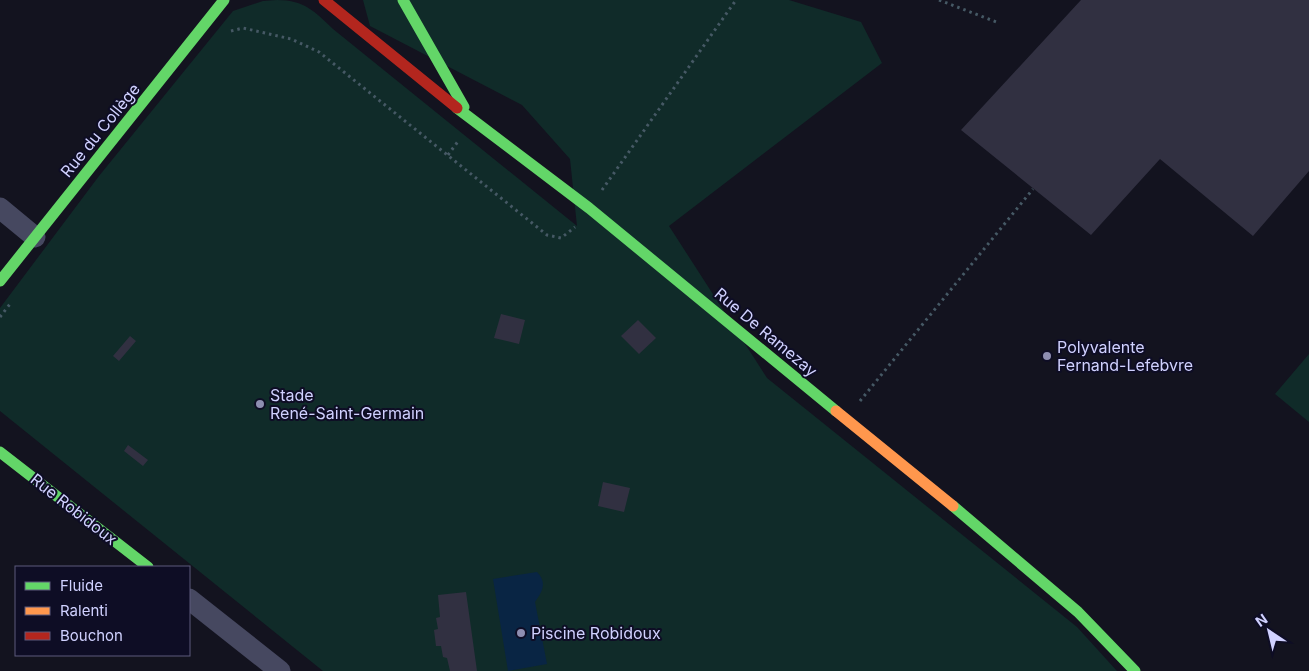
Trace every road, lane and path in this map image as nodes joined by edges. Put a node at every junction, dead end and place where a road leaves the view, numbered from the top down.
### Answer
1 (236, 0) edge
2 (324, 0) edge
3 (403, 0) edge
4 (736, 0) edge
5 (939, 0) edge
6 (223, 2) edge
7 (999, 23) dead end
8 (229, 31) dead end
9 (473, 121) junction
10 (1033, 189) dead end
11 (0, 208) edge
12 (589, 208) junction
13 (36, 237) junction
14 (0, 281) edge
15 (11, 302) dead end
16 (0, 317) edge
17 (846, 419) junction
18 (0, 452) edge
19 (147, 566) edge
20 (190, 600) edge
21 (280, 671) edge
22 (1135, 671) edge

1 - 6 street
2 - 9 street
3 - 9 street, Rue De Ramezay
4 - 12 path
5 - 7 path
6 - 13 street, Rue du Collège
8 - 12 path
9 - 12 street, Rue De Ramezay
10 - 17 path
11 - 13 street
12 - 17 street, Rue De Ramezay
13 - 14 street, Rue du Collège
15 - 16 path
17 - 22 street, Rue De Ramezay
18 - 19 street, Rue Robidoux
20 - 21 street

